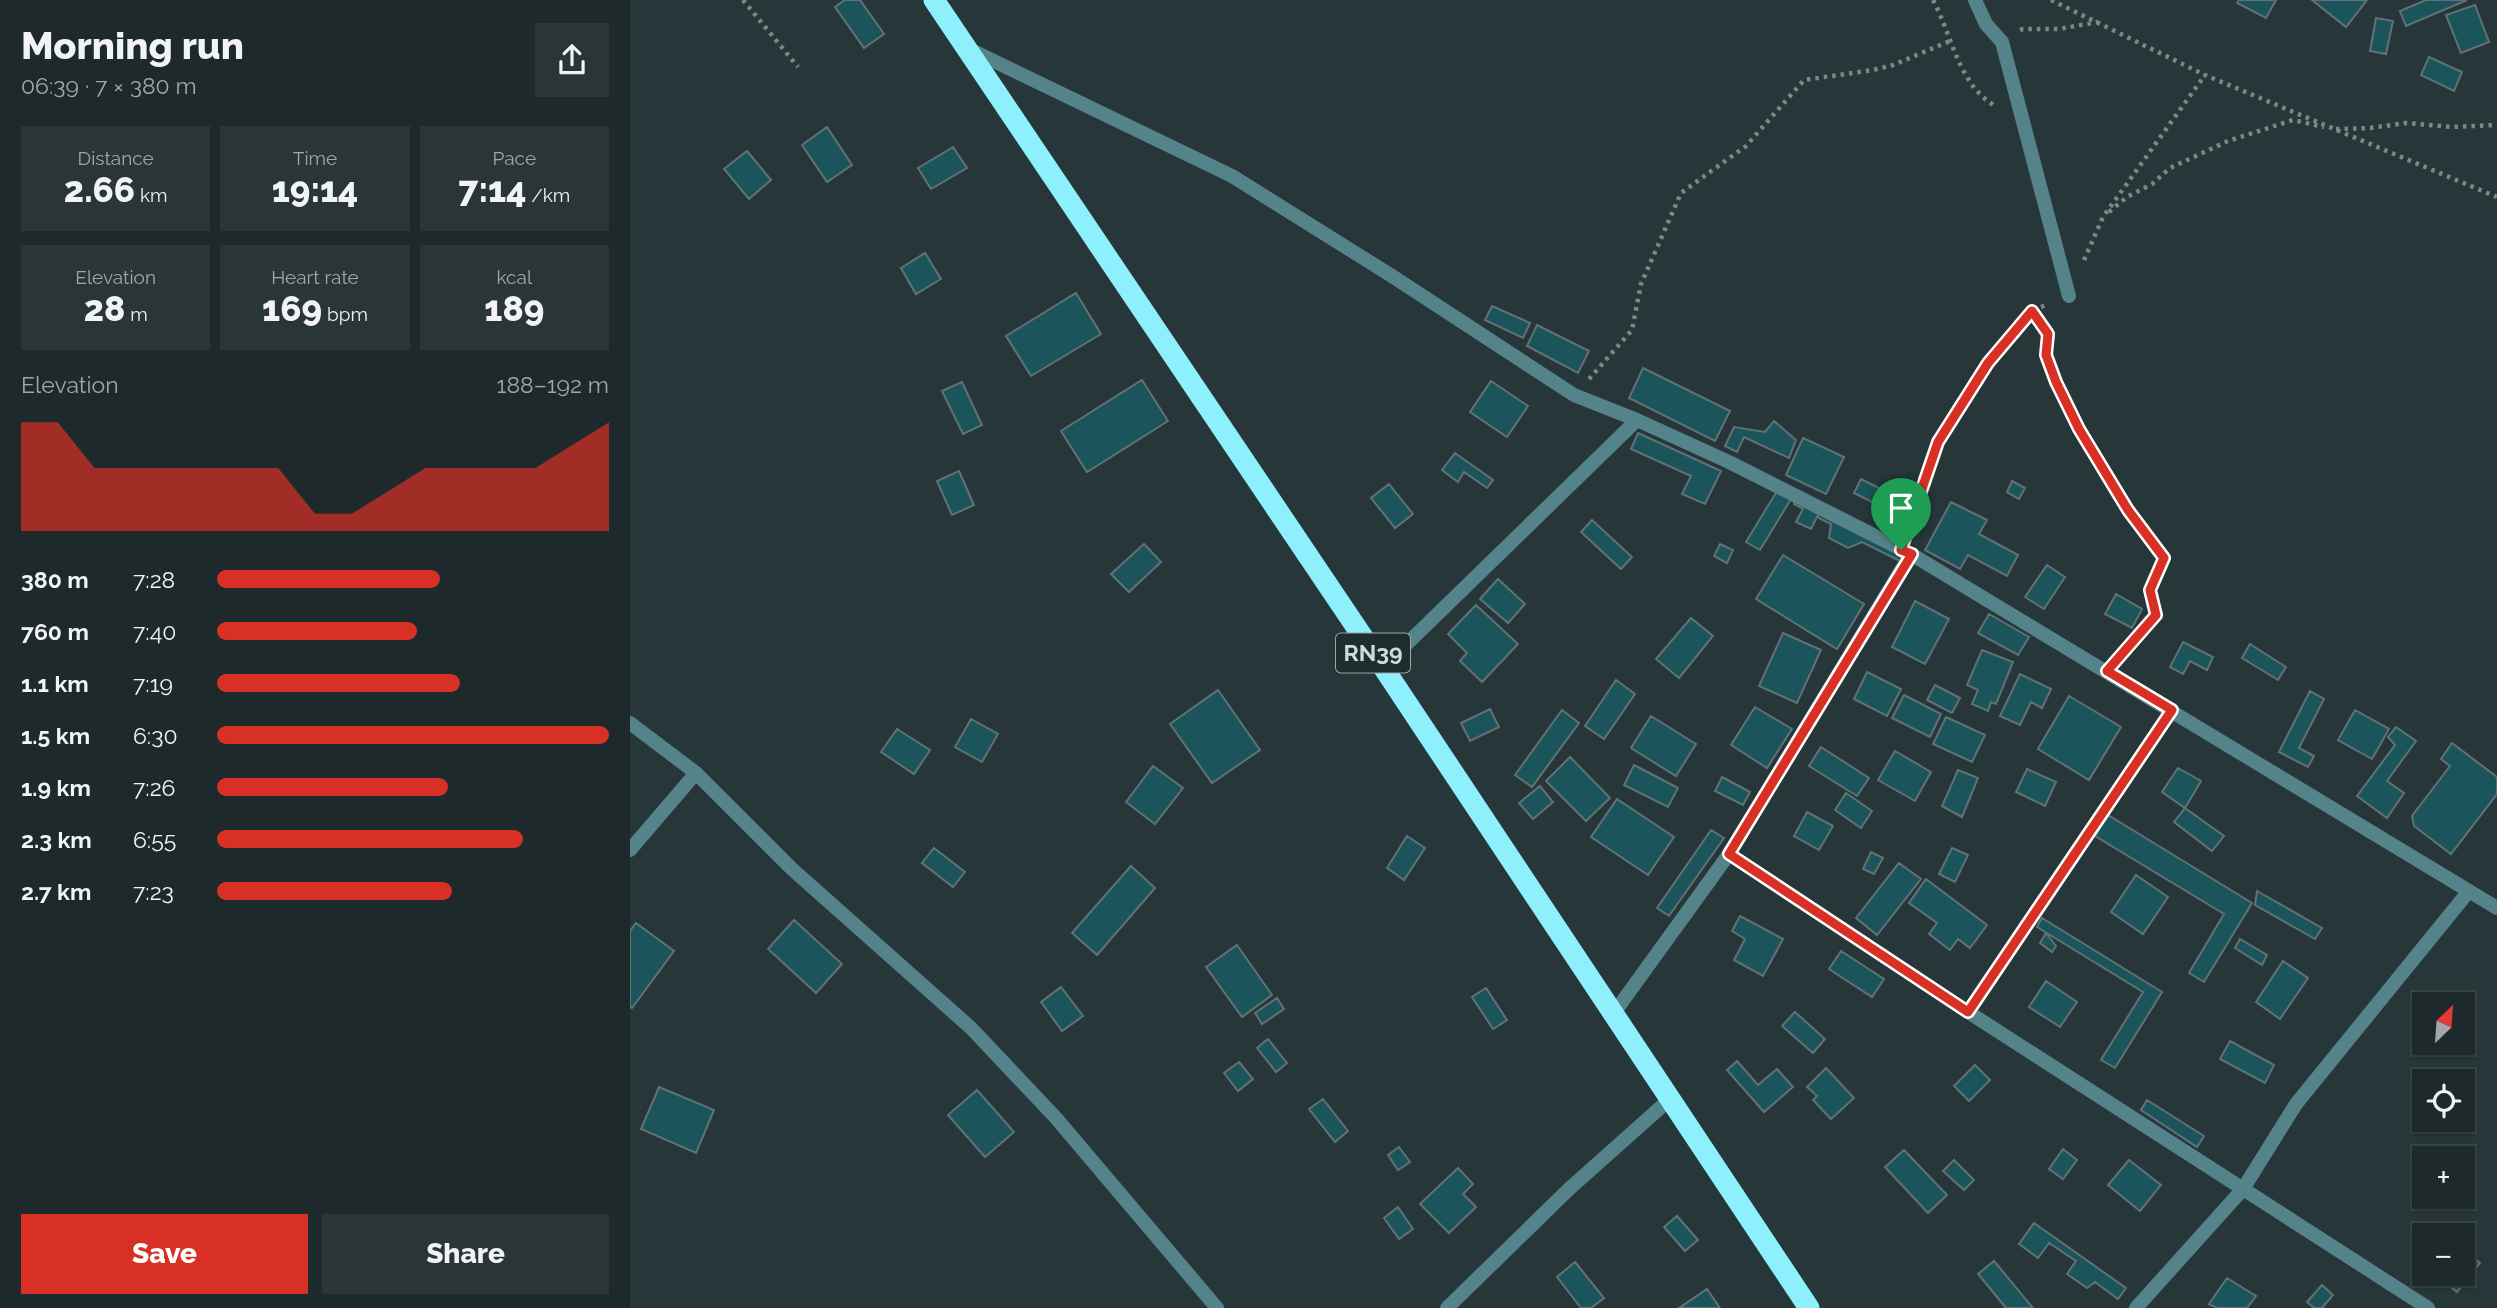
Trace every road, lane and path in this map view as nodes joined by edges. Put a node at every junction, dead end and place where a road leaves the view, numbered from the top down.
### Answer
1 (743, 0) edge
2 (934, 0) edge
3 (1933, 0) edge
4 (1975, 0) edge
5 (2051, 0) edge
6 (2098, 22) junction
7 (1950, 41) junction
8 (2002, 42) junction
9 (968, 48) junction
10 (798, 67) dead end
11 (2205, 75) junction
12 (2024, 124) junction
13 (2497, 125) edge
14 (2335, 129) junction
15 (2497, 197) edge
16 (2103, 217) junction
17 (2069, 296) junction
18 (2032, 311) junction
19 (1574, 395) junction
20 (1637, 420) junction
21 (1906, 552) junction
22 (1383, 667) junction
23 (2107, 671) junction
24 (2172, 710) junction
25 (630, 723) edge
26 (696, 773) junction
27 (630, 850) edge
28 (1729, 854) junction
29 (2469, 891) junction
30 (2497, 908) edge
31 (1968, 1012) junction
32 (1614, 1013) junction
33 (1670, 1099) junction
34 (2244, 1189) junction
35 (1217, 1308) edge
36 (1447, 1308) edge
37 (1809, 1308) edge
38 (2136, 1308) edge
39 (2428, 1308) edge

1 - 10 path
2 - 9 highway, RN39
3 - 7 path
4 - 8 street
5 - 6 path
6 - 8 path
6 - 11 path
7 - 12 path
7 - 19 path
8 - 12 street
9 - 19 street
9 - 22 highway, RN39
11 - 14 path
11 - 16 path
12 - 17 street
13 - 14 path
14 - 15 path
14 - 16 path
16 - 17 path
17 - 18 path
18 - 21 path
18 - 23 path
19 - 20 street
20 - 21 street
20 - 22 street
21 - 23 street
21 - 28 street
22 - 32 highway, RN39
23 - 24 street
24 - 29 street
24 - 31 street
25 - 26 street
26 - 27 street
26 - 35 street
28 - 31 street
28 - 32 street
29 - 30 street
29 - 34 street
31 - 34 street
32 - 33 highway, RN39
33 - 36 street
33 - 37 highway, RN39
34 - 38 street
34 - 39 street

